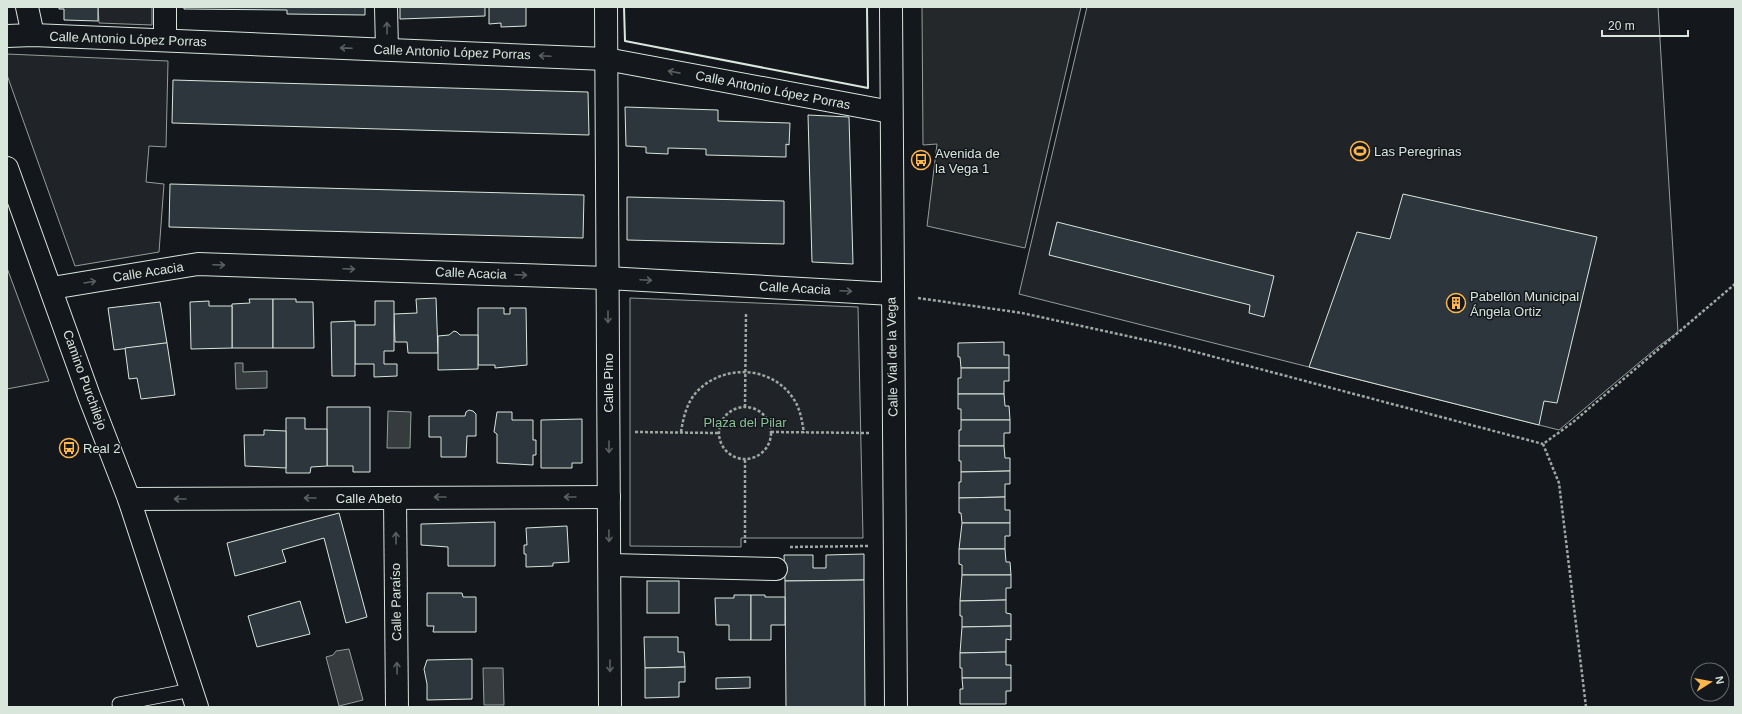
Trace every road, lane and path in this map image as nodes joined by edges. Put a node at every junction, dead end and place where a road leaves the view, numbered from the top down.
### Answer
1 (27, 7) edge
2 (165, 7) edge
3 (386, 7) edge
4 (606, 7) edge
5 (890, 7) edge
6 (33, 34) junction
7 (7, 36) edge
8 (165, 40) junction
9 (387, 49) junction
10 (606, 59) junction
11 (891, 112) junction
12 (7, 168) edge
13 (607, 278) junction
14 (1735, 284) edge
15 (746, 286) junction
16 (52, 288) junction
17 (892, 294) junction
18 (745, 372) junction
19 (745, 407) junction
20 (608, 432) junction
21 (681, 432) junction
22 (718, 432) junction
23 (771, 432) junction
24 (804, 433) junction
25 (870, 440) dead end
26 (1543, 444) junction
27 (745, 459) junction
28 (609, 497) junction
29 (395, 498) junction
30 (129, 499) junction
31 (870, 538) dead end
32 (610, 565) junction
33 (745, 567) junction
34 (776, 569) joint
35 (194, 698) edge
36 (119, 704) dead end
37 (397, 707) edge
38 (610, 707) edge
39 (896, 707) edge
40 (1586, 707) edge

1 - 6 street
2 - 8 street
9 -> 3 street
4 - 10 street, Calle Pino
5 - 11 street, Calle Vial de la Vega
6 - 7 street, Calle Antonio López Porras
6 - 8 street, Calle Antonio López Porras
9 -> 8 street, Calle Antonio López Porras
10 -> 9 street, Calle Antonio López Porras
11 -> 10 street, Calle Antonio López Porras
10 - 13 street, Calle Pino
11 - 17 street, Calle Vial de la Vega
12 - 16 street, Camino Purchilejo
13 -> 15 street, Calle Acacia
16 -> 13 street, Calle Acacia
13 -> 20 street, Calle Pino
14 - 26 path
15 -> 17 street, Calle Acacia
15 - 18 path
16 - 30 street, Camino Purchilejo
17 - 26 path
17 - 39 street, Calle Vial de la Vega
18 - 19 path
18 - 21 path
18 - 24 path
19 - 22 path
19 - 23 path
20 - 21 path
20 -> 28 street, Calle Pino
21 - 22 path
22 - 27 path
23 - 24 path
23 - 27 path
24 - 25 path
26 - 40 path
27 - 33 path
28 -> 29 street, Calle Abeto
28 -> 32 street, Calle Pino
29 -> 30 street, Calle Abeto
37 -> 29 street, Calle Paraíso
30 - 35 street, Camino Purchilejo
31 - 34 path
32 - 33 street
32 -> 38 street, Calle Pino
33 - 34 street
35 - 36 lane

